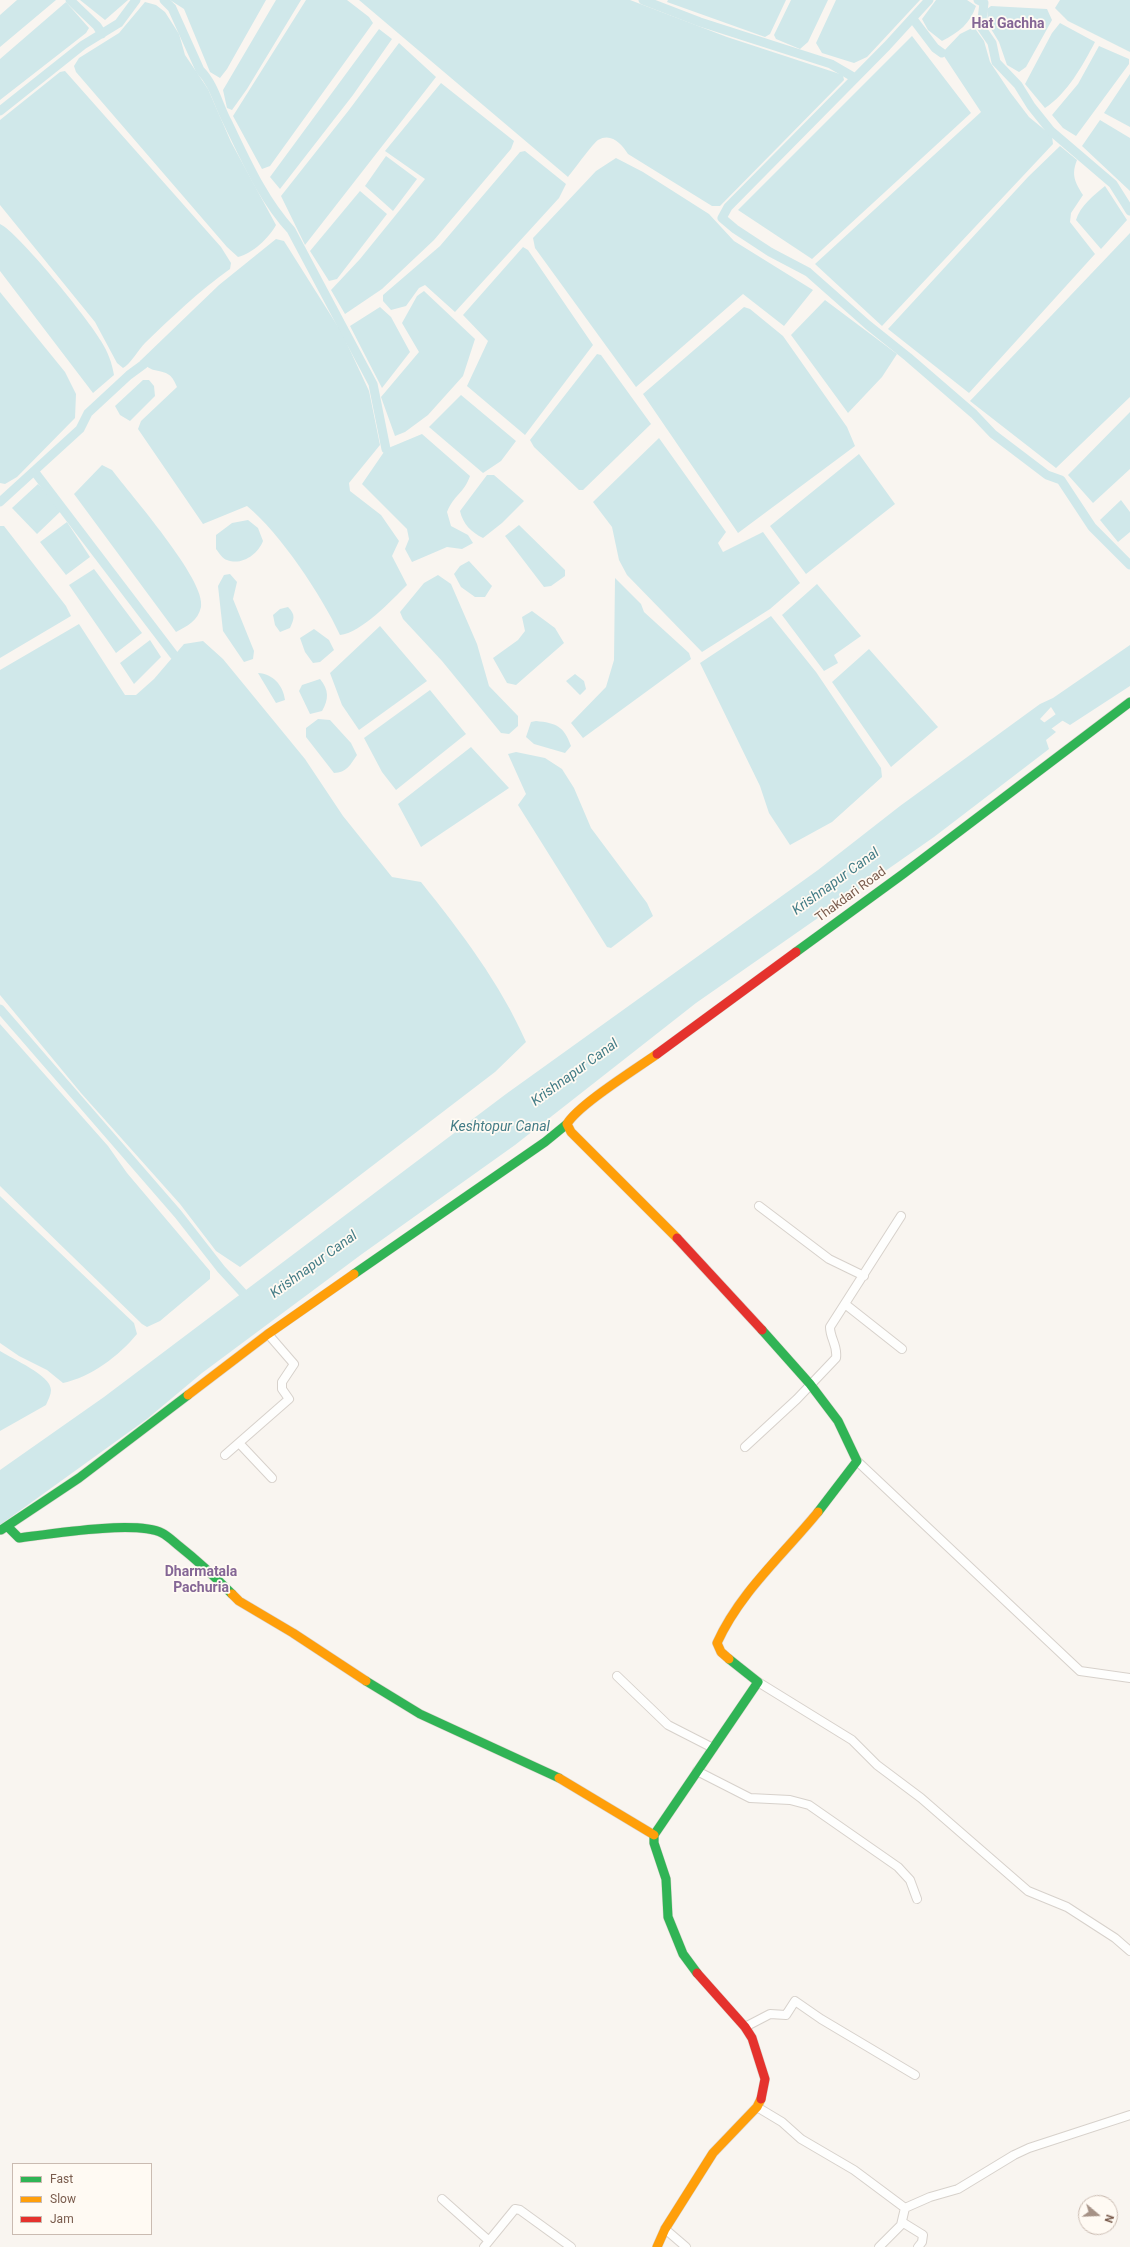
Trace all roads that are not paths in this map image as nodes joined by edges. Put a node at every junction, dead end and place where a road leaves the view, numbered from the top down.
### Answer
1 (1130, 702) edge
2 (567, 1124) junction
3 (759, 1206) dead end
4 (901, 1216) dead end
5 (864, 1276) junction
6 (845, 1304) junction
7 (268, 1334) junction
8 (902, 1349) dead end
9 (810, 1384) junction
10 (238, 1443) junction
11 (745, 1447) dead end
12 (224, 1454) dead end
13 (857, 1461) junction
14 (272, 1478) dead end
15 (3, 1528) edge
16 (617, 1676) dead end
17 (1130, 1678) edge
18 (758, 1682) junction
19 (713, 1748) junction
20 (697, 1770) junction
21 (654, 1835) junction
22 (917, 1899) dead end
23 (1130, 1951) edge
24 (745, 2027) junction
25 (915, 2075) dead end
26 (758, 2107) junction
27 (1130, 2115) edge
28 (442, 2200) dead end
29 (906, 2208) junction
30 (902, 2222) junction
31 (665, 2229) junction
32 (486, 2244) edge
33 (571, 2247) edge
34 (657, 2247) edge
35 (686, 2247) edge
36 (879, 2247) edge
37 (918, 2247) edge

1 - 2 street, Thakdari Road
2 - 7 street, Thakdari Road
2 - 9 street
3 - 5 street
4 - 5 street
5 - 6 street
6 - 8 street
6 - 9 street
7 - 10 street
7 - 15 street, Thakdari Road
9 - 11 street
9 - 13 street
10 - 12 street
10 - 14 street
13 - 17 street
13 - 18 street
15 - 21 street
16 - 19 street
18 - 19 street
18 - 23 street
19 - 20 street
20 - 21 street
20 - 22 street
21 - 24 street
24 - 25 street
24 - 26 street
26 - 29 street
26 - 31 street
27 - 29 street
28 - 32 street
29 - 30 street
30 - 36 street
30 - 37 street
31 - 34 street
31 - 35 street
32 - 33 street

